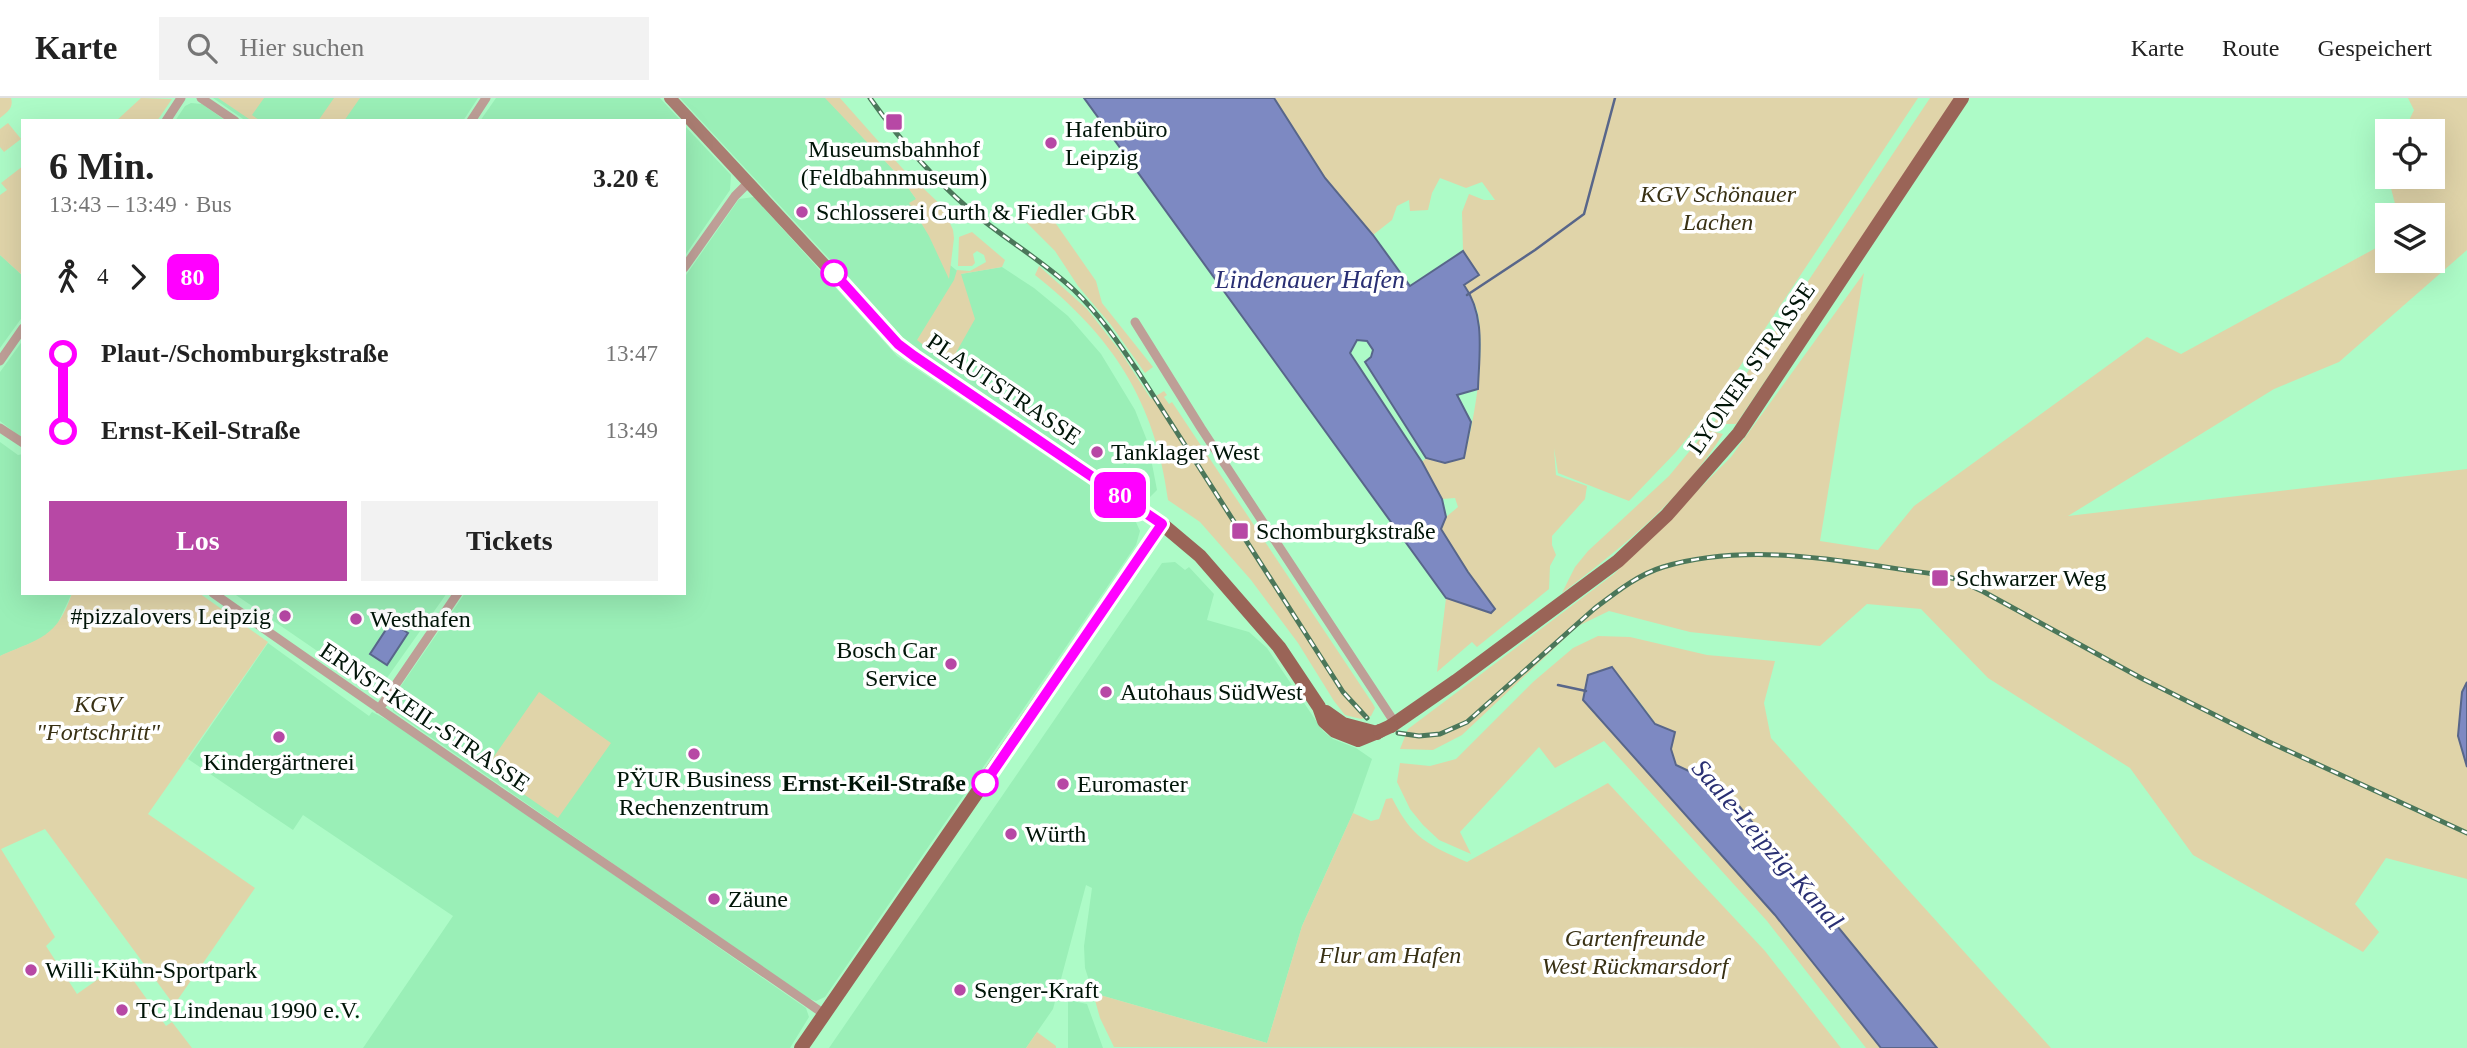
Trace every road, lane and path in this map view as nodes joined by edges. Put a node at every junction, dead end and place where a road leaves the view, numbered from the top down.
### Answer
1 (181, 98) edge
2 (201, 98) edge
3 (486, 98) edge
4 (670, 98) edge
5 (1962, 98) edge
6 (167, 119) edge
7 (232, 119) edge
8 (472, 119) edge
9 (748, 183) junction
10 (686, 265) edge
11 (1135, 322) dead end
12 (21, 331) edge
13 (0, 362) edge
14 (0, 428) edge
15 (21, 442) edge
16 (1162, 524) junction
17 (217, 595) edge
18 (457, 595) edge
19 (379, 709) junction
20 (1386, 728) junction
21 (824, 1014) junction
22 (801, 1048) edge

1 - 6 street
2 - 7 street
3 - 8 street
4 - 9 main road, PLAUTSTRASSE
5 - 20 main road, LYONER STRASSE
9 - 10 street
9 - 16 main road, PLAUTSTRASSE
11 - 20 street
12 - 13 street
14 - 15 street
16 - 20 main road, PLAUTSTRASSE
16 - 21 main road
17 - 19 street, ERNST-KEIL-STRASSE
18 - 19 street
19 - 21 street, ERNST-KEIL-STRASSE
21 - 22 main road

